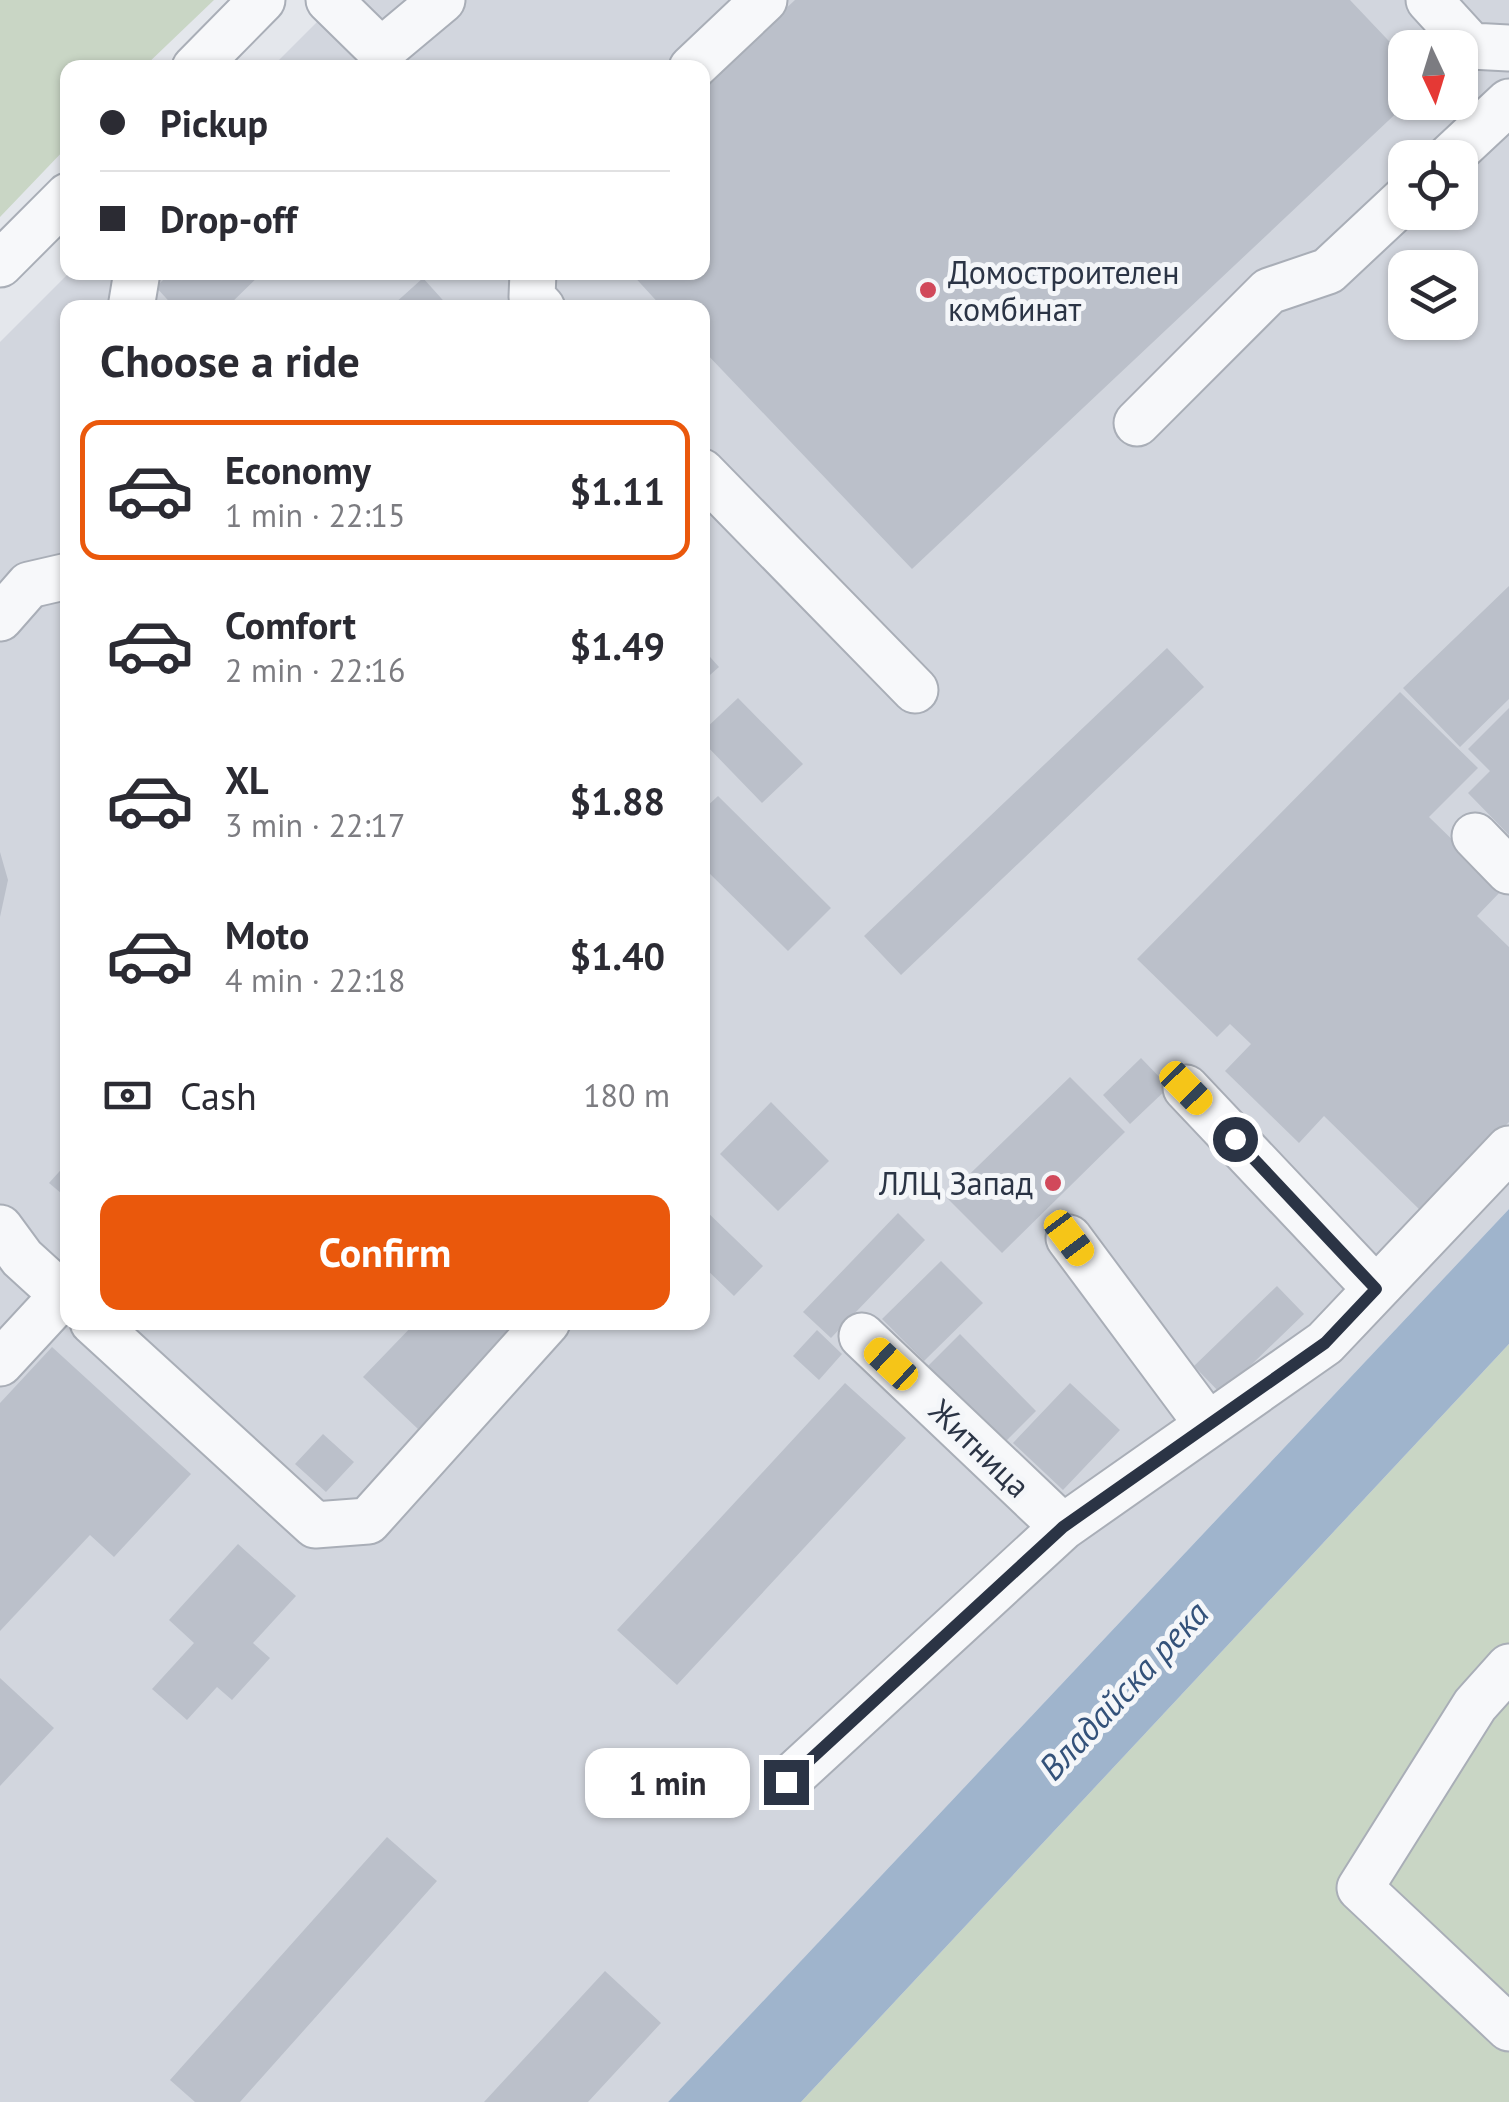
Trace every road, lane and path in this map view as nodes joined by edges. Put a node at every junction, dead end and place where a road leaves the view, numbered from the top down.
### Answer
1 (262, 0) edge
2 (329, 0) edge
3 (442, 0) edge
4 (764, 0) edge
5 (1428, 0) edge
6 (1509, 48) edge
7 (203, 60) edge
8 (700, 60) edge
9 (1509, 102) edge
10 (1469, 140) edge
11 (60, 204) edge
12 (1388, 215) edge
13 (0, 264) edge
14 (1137, 423) dead end
15 (710, 480) edge
16 (60, 578) edge
17 (0, 618) edge
18 (915, 690) dead end
19 (1474, 836) dead end
20 (1509, 871) edge
21 (1186, 1088) dead end
22 (1509, 1149) edge
23 (0, 1228) edge
24 (1069, 1238) dead end
25 (1376, 1289) junction
26 (60, 1293) edge
27 (60, 1317) edge
28 (100, 1330) edge
29 (539, 1330) edge
30 (862, 1336) dead end
31 (0, 1363) edge
32 (1208, 1425) junction
33 (1063, 1527) junction
34 (1509, 1668) edge
35 (786, 1782) dead end
36 (1509, 2028) edge

1 - 7 street
2 - 3 street
4 - 8 street
5 - 6 street
9 - 10 street
11 - 13 street
12 - 14 street
15 - 18 street
16 - 17 street
19 - 20 street
21 - 25 street
22 - 25 street
23 - 26 street
24 - 32 street
25 - 32 street
27 - 31 street
28 - 29 street
30 - 33 street, Житница
32 - 33 street
33 - 35 street
34 - 36 street

